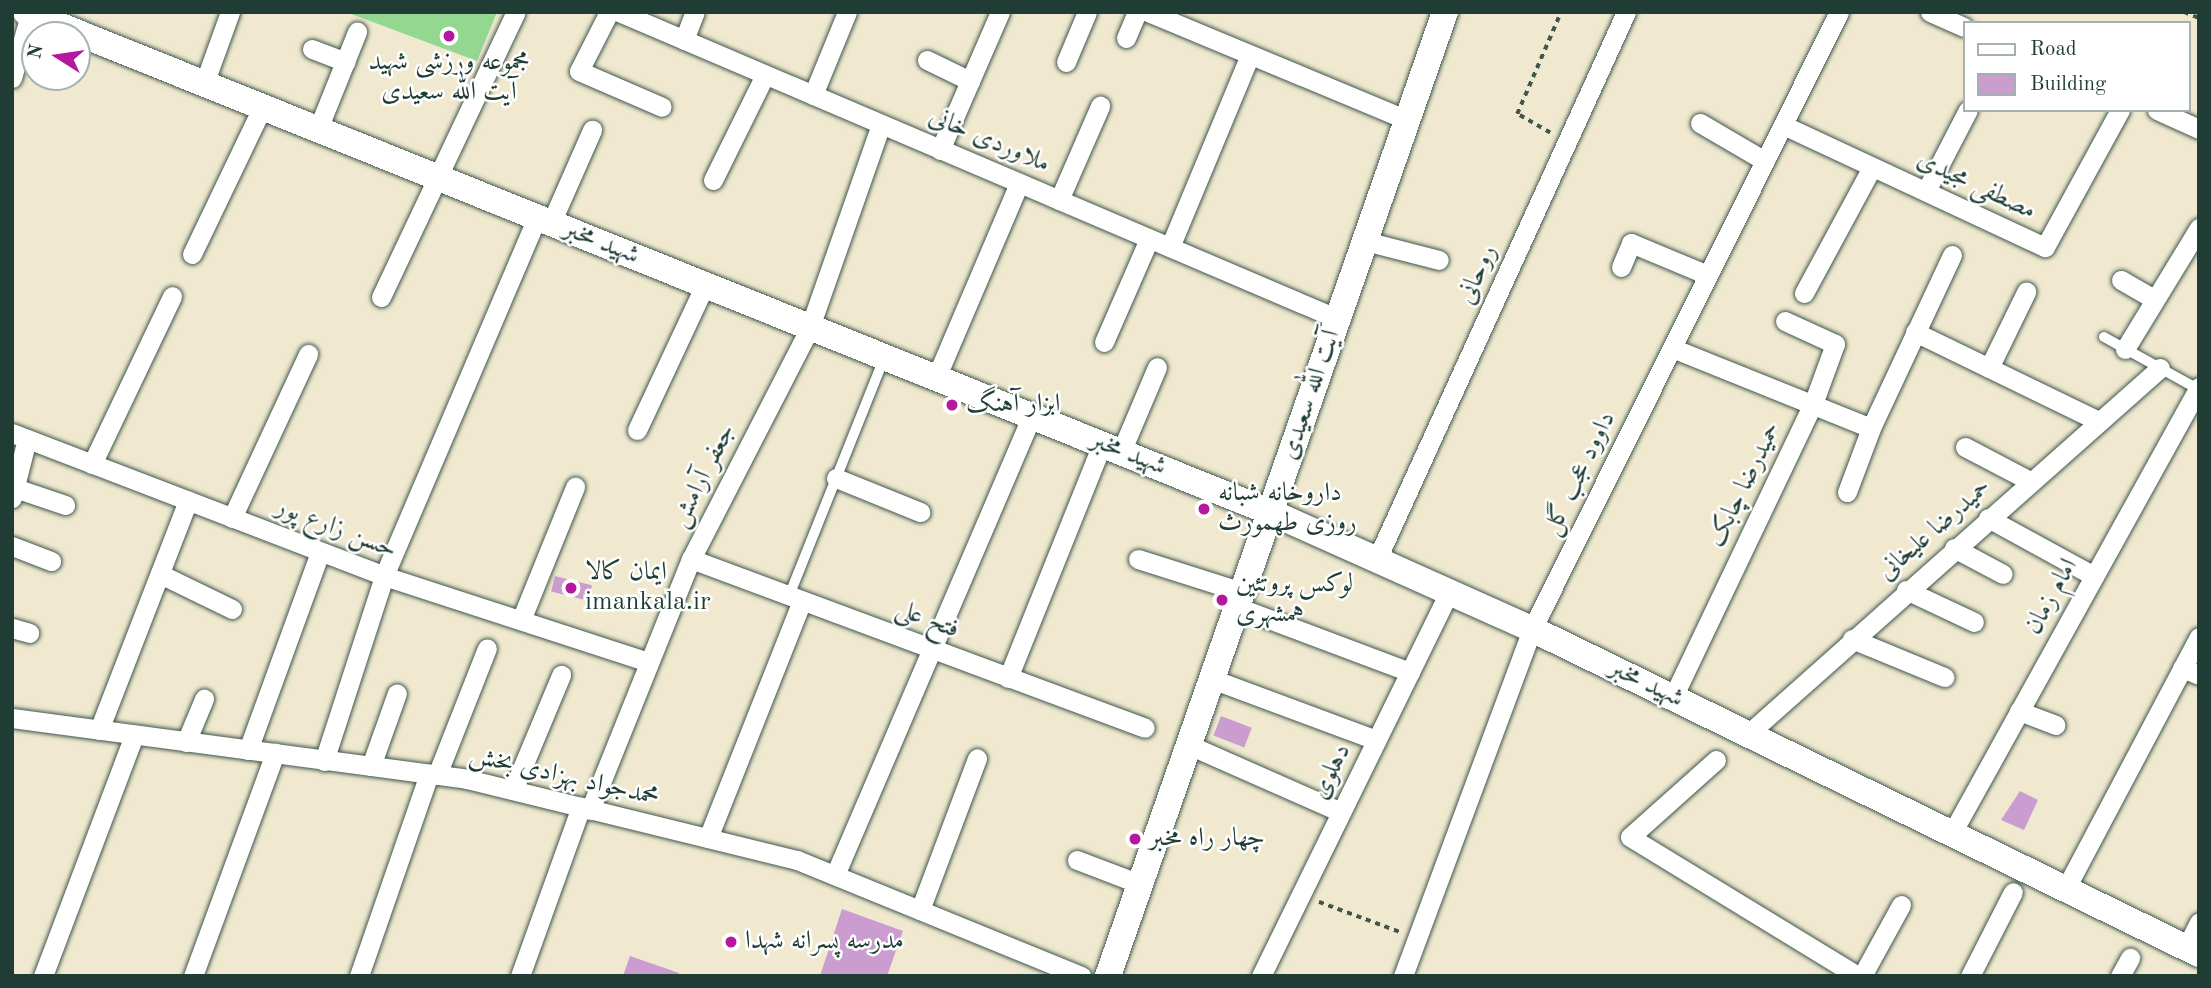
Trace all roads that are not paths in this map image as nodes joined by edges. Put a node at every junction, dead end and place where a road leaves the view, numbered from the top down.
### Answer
1 (230, 12) edge
2 (516, 12) edge
3 (609, 12) edge
4 (619, 12) edge
5 (695, 12) edge
6 (847, 12) edge
7 (1000, 12) edge
8 (1087, 12) edge
9 (1137, 12) edge
10 (1148, 12) edge
11 (1445, 12) edge
12 (1626, 12) edge
13 (1839, 12) edge
14 (1930, 12) edge
15 (23, 13) edge
16 (1962, 26) edge
17 (357, 32) dead end
18 (1126, 38) dead end
19 (684, 40) junction
20 (312, 49) dead end
21 (1250, 57) junction
22 (927, 60) dead end
23 (346, 62) junction
24 (1066, 62) dead end
25 (765, 75) junction
26 (12, 78) edge
27 (970, 81) junction
28 (204, 84) junction
29 (813, 95) junction
30 (1100, 106) dead end
31 (662, 107) dead end
32 (262, 108) junction
33 (1967, 112) edge
34 (2119, 112) edge
35 (2161, 112) edge
36 (1407, 120) junction
37 (1700, 123) dead end
38 (881, 124) junction
39 (1783, 125) junction
40 (318, 129) junction
41 (2199, 129) edge
42 (592, 130) dead end
43 (940, 149) junction
44 (1765, 161) junction
45 (1872, 167) junction
46 (436, 177) junction
47 (713, 180) dead end
48 (1019, 183) junction
49 (1926, 191) junction
50 (1059, 200) junction
51 (544, 220) junction
52 (2199, 228) edge
53 (1149, 239) junction
54 (1365, 241) junction
55 (1170, 247) junction
56 (192, 254) dead end
57 (1952, 256) dead end
58 (1439, 260) dead end
59 (1621, 267) dead end
60 (1708, 275) junction
61 (2121, 280) dead end
62 (705, 285) junction
63 (2026, 292) dead end
64 (1804, 293) dead end
65 (172, 296) dead end
66 (381, 297) dead end
67 (2155, 300) junction
68 (1338, 319) junction
69 (1785, 321) dead end
70 (810, 327) junction
71 (1915, 332) junction
72 (2104, 337) dead end
73 (1104, 342) dead end
74 (1672, 348) junction
75 (2125, 349) junction
76 (308, 354) dead end
77 (884, 357) junction
78 (1157, 367) dead end
79 (1989, 368) junction
80 (2160, 368) junction
81 (936, 377) junction
82 (2198, 388) edge
83 (1813, 404) junction
84 (1032, 416) junction
85 (2098, 421) junction
86 (1871, 428) junction
87 (637, 430) dead end
88 (19, 436) edge
89 (1965, 447) dead end
90 (1112, 448) junction
91 (92, 464) junction
92 (836, 478) junction
93 (2030, 481) junction
94 (575, 487) dead end
95 (1847, 492) dead end
96 (14, 493) edge
97 (188, 501) junction
98 (65, 505) dead end
99 (920, 512) dead end
100 (1270, 512) junction
101 (232, 518) junction
102 (1988, 518) junction
103 (12, 545) edge
104 (1954, 548) junction
105 (320, 552) junction
106 (691, 559) junction
107 (1138, 559) dead end
108 (1377, 559) junction
109 (51, 561) dead end
110 (160, 574) junction
111 (2003, 574) dead end
112 (384, 576) junction
113 (2094, 576) junction
114 (1906, 590) junction
115 (1449, 592) junction
116 (795, 598) junction
117 (1240, 599) junction
118 (232, 609) dead end
119 (521, 620) junction
120 (1974, 622) dead end
121 (1532, 629) junction
122 (2199, 637) edge
123 (1852, 639) junction
124 (488, 648) dead end
125 (932, 650) junction
126 (646, 661) junction
127 (2190, 671) edge
128 (1410, 672) junction
129 (561, 675) dead end
130 (1944, 677) dead end
131 (1008, 678) junction
132 (1212, 679) junction
133 (397, 693) dead end
134 (1673, 697) junction
135 (204, 699) dead end
136 (2019, 712) junction
137 (12, 718) edge
138 (2055, 725) dead end
139 (1145, 728) dead end
140 (99, 730) junction
141 (1748, 734) junction
142 (134, 735) junction
143 (1376, 740) junction
144 (186, 742) junction
145 (1189, 745) junction
146 (248, 750) junction
147 (275, 753) junction
148 (977, 758) dead end
149 (1716, 760) dead end
150 (324, 761) junction
151 (371, 766) junction
152 (433, 775) junction
153 (513, 790) junction
154 (585, 808) junction
155 (1341, 812) junction
156 (1952, 833) junction
157 (708, 838) junction
158 (1077, 860) dead end
159 (835, 875) junction
160 (1140, 884) junction
161 (2066, 888) junction
162 (2013, 892) dead end
163 (1901, 905) dead end
164 (920, 910) junction
165 (2199, 922) edge
166 (2192, 951) edge
167 (2130, 958) dead end
168 (43, 976) edge
169 (193, 976) edge
170 (359, 976) edge
171 (520, 976) edge
172 (1081, 976) edge
173 (1108, 976) edge
174 (1261, 976) edge
175 (1403, 976) edge
176 (1860, 976) edge
177 (1970, 976) edge
178 (2120, 976) edge

1 - 28 street
2 - 46 street
3 - 31 street
4 - 19 street, ملاوردی خانی
5 - 19 street
6 - 29 street
7 - 27 street
8 - 24 street
9 - 18 street
10 - 21 street
11 - 36 main road, آیت الله سعیدی
12 - 108 street, روحانی
13 - 39 street, داوود عجب گل
14 - 16 street
15 - 26 street
15 - 28 main road, شهید مخبر
17 - 23 street
19 - 25 street, ملاوردی خانی
20 - 23 street
21 - 36 street
21 - 55 street
22 - 27 street
23 - 40 street
25 - 29 street, ملاوردی خانی
25 - 47 street
27 - 43 street
28 - 32 main road, شهید مخبر
29 - 38 street, ملاوردی خانی
30 - 50 street
32 - 40 main road, شهید مخبر
32 - 56 street
33 - 49 street
34 - 49 street, مصطفی مجیدی
35 - 41 street
36 - 54 main road, آیت الله سعیدی
37 - 44 street
38 - 43 street, ملاوردی خانی
38 - 70 street, جعفر آرامش
39 - 44 street, داوود عجب گل
39 - 45 street, مصطفی مجیدی
40 - 46 main road, شهید مخبر
42 - 51 street
43 - 48 street, ملاوردی خانی
44 - 60 street, داوود عجب گل
45 - 49 street, مصطفی مجیدی
45 - 64 street
46 - 51 main road, شهید مخبر
46 - 66 street
48 - 50 street, ملاوردی خانی
48 - 81 street
50 - 53 street, ملاوردی خانی
51 - 62 main road, شهید مخبر
51 - 112 street
52 - 67 street
53 - 55 street, ملاوردی خانی
53 - 73 street
54 - 58 street
54 - 68 main road, آیت الله سعیدی
55 - 68 street, ملاوردی خانی
57 - 71 street
59 - 60 street
60 - 74 street, داوود عجب گل
61 - 67 street
62 - 70 main road, شهید مخبر
62 - 87 street
63 - 79 street
65 - 91 street
67 - 75 street
68 - 100 main road, آیت الله سعیدی
69 - 83 street, حمیدرضا چابک
70 - 77 main road, شهید مخبر
70 - 106 street, جعفر آرامش
71 - 79 street
71 - 86 street
72 - 75 lane
74 - 83 street
74 - 121 street, داوود عجب گل
75 - 80 lane
76 - 101 street
77 - 81 main road, شهید مخبر
77 - 92 lane
78 - 90 street
79 - 85 street
80 - 82 lane
80 - 85 street, حمیدرضا علیخانی
81 - 84 main road, شهید مخبر
82 - 113 street, امام زمان
83 - 86 street
83 - 134 street, حمیدرضا چابک
84 - 90 main road, شهید مخبر
84 - 125 street
85 - 93 street, حمیدرضا علیخانی
86 - 95 street
88 - 91 street, حسن زارع پور
88 - 96 street
89 - 93 street
90 - 100 main road, شهید مخبر
90 - 131 street
91 - 97 street, حسن زارع پور
92 - 99 street
92 - 116 lane
93 - 102 street, حمیدرضا علیخانی
94 - 119 street
96 - 98 street
97 - 101 street, حسن زارع پور
97 - 110 street
100 - 108 main road, شهید مخبر
100 - 117 main road, آیت الله سعیدی
101 - 105 street, حسن زارع پور
102 - 104 street, حمیدرضا علیخانی
102 - 113 street
103 - 109 street
104 - 111 street
104 - 114 street, حمیدرضا علیخانی
105 - 112 street, حسن زارع پور
105 - 146 street
106 - 116 street, فتح علی
106 - 126 street, جعفر آرامش
107 - 117 street
108 - 115 main road, شهید مخبر
110 - 118 street
110 - 140 street
112 - 119 street, حسن زارع پور
112 - 150 street
113 - 136 street, امام زمان
114 - 120 street
114 - 123 street, حمیدرضا علیخانی
115 - 121 main road, شهید مخبر
115 - 128 street, دهلوی
116 - 125 street, فتح علی
116 - 157 street
117 - 128 street
117 - 132 main road, آیت الله سعیدی
119 - 126 street, حسن زارع پور
121 - 134 main road, شهید مخبر
121 - 175 street, داوود عجب گل
122 - 127 street
123 - 130 street
123 - 141 street, حمیدرضا علیخانی
124 - 152 street
125 - 131 street, فتح علی
125 - 159 street
126 - 154 street, جعفر آرامش
127 - 161 street
128 - 143 street, دهلوی
129 - 153 street
131 - 139 street, فتح علی
132 - 143 street
132 - 145 main road, آیت الله سعیدی
133 - 151 street
134 - 141 main road, شهید مخبر
135 - 144 street
136 - 138 street
136 - 156 street, امام زمان
137 - 140 street, محمدجواد بهزادی بخش
140 - 142 street, محمدجواد بهزادی بخش
141 - 156 main road, شهید مخبر
142 - 144 street, محمدجواد بهزادی بخش
142 - 168 street
143 - 155 street, دهلوی
144 - 146 street, محمدجواد بهزادی بخش
145 - 155 street
145 - 160 main road, آیت الله سعیدی
146 - 147 street, محمدجواد بهزادی بخش
147 - 150 street, محمدجواد بهزادی بخش
147 - 169 street
148 - 164 street
149 - 176 street
150 - 151 street, محمدجواد بهزادی بخش
151 - 152 street, محمدجواد بهزادی بخش
152 - 153 street, محمدجواد بهزادی بخش
152 - 170 street
153 - 154 street, محمدجواد بهزادی بخش
154 - 157 street, محمدجواد بهزادی بخش
154 - 171 street, جعفر آرامش
155 - 174 street, دهلوی
156 - 161 main road, شهید مخبر
157 - 159 street, محمدجواد بهزادی بخش
158 - 160 street
159 - 164 street, محمدجواد بهزادی بخش
160 - 173 main road, آیت الله سعیدی
161 - 166 main road, شهید مخبر
162 - 177 street
163 - 176 street
164 - 172 street, محمدجواد بهزادی بخش
165 - 166 street
167 - 178 street

